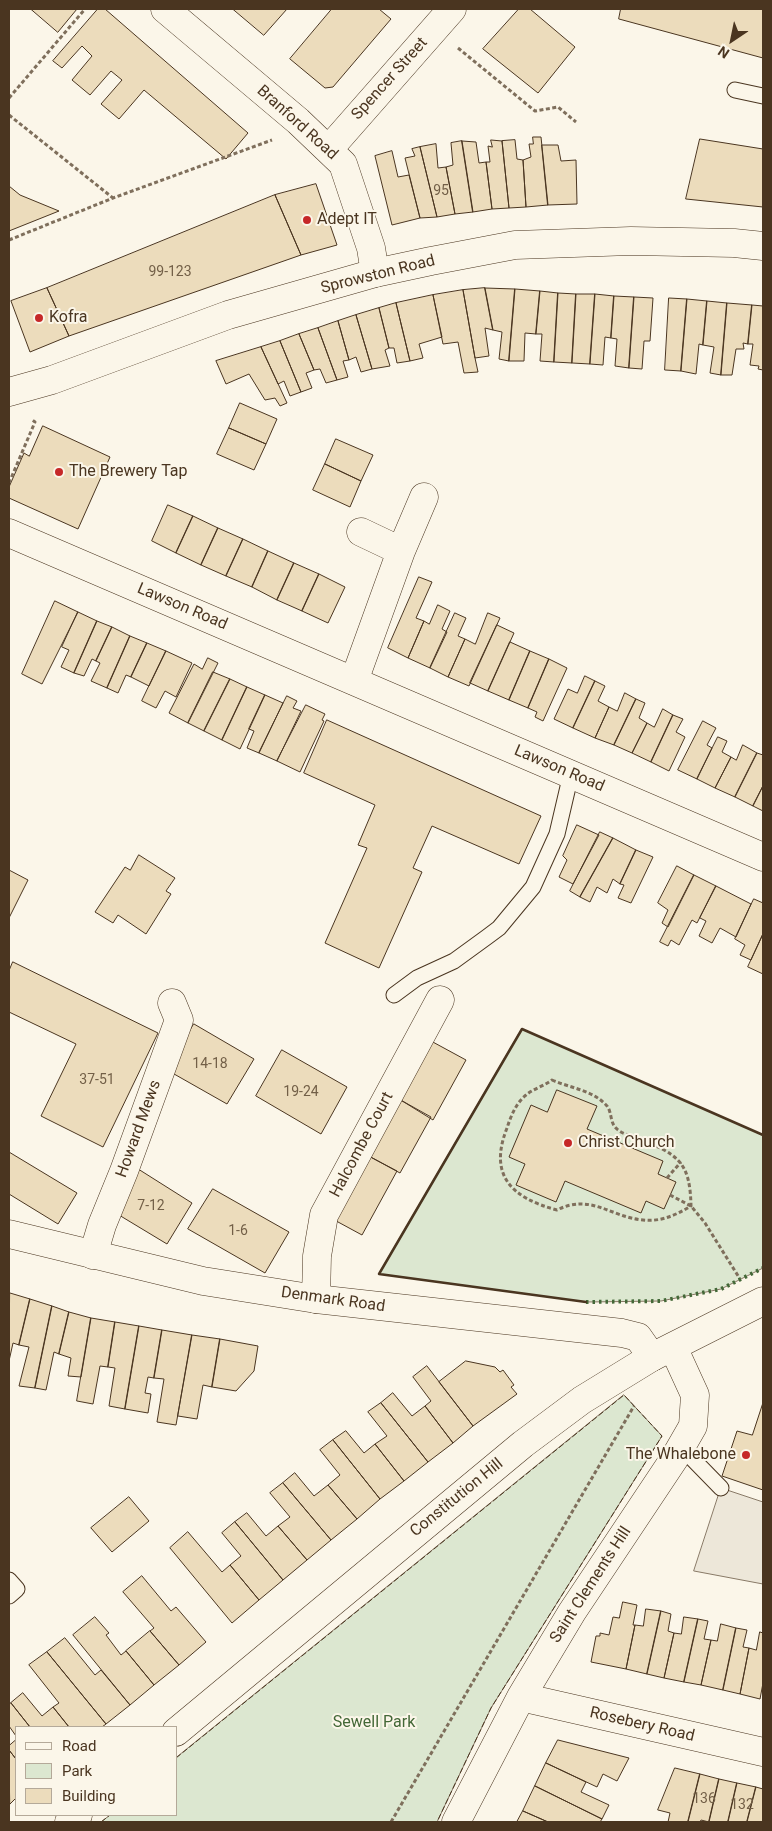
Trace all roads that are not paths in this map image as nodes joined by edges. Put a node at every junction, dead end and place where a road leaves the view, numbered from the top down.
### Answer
1 (165, 9) edge
2 (443, 19) edge
3 (735, 90) dead end
4 (763, 96) edge
5 (329, 149) junction
6 (763, 246) edge
7 (375, 274) junction
8 (9, 392) edge
9 (424, 497) dead end
10 (361, 532) dead end
11 (9, 533) edge
12 (401, 551) junction
13 (354, 681) junction
14 (571, 774) junction
15 (763, 857) edge
16 (394, 995) dead end
17 (440, 1000) dead end
18 (172, 1003) dead end
19 (9, 1234) edge
20 (93, 1255) junction
21 (316, 1299) junction
22 (760, 1309) edge
23 (662, 1352) junction
24 (681, 1446) junction
25 (721, 1488) dead end
26 (9, 1580) edge
27 (9, 1596) edge
28 (521, 1697) junction
29 (178, 1730) edge
30 (763, 1752) edge
31 (456, 1822) edge

1 - 5 street, Branford Road
2 - 5 street, Spencer Street
3 - 4 lane
5 - 7 street, Branford Road
6 - 7 street, Sprowston Road
7 - 8 street, Sprowston Road
9 - 12 street
10 - 12 street
11 - 13 street, Lawson Road
12 - 13 street
13 - 14 street, Lawson Road
14 - 15 street, Lawson Road
14 - 16 lane
17 - 21 street, Halcombe Court
18 - 20 street, Howard Mews
19 - 20 street, Denmark Road
20 - 21 street, Denmark Road
21 - 23 street, Denmark Road
22 - 23 street, Constitution Hill
23 - 24 street, Saint Clements Hill
23 - 29 street, Constitution Hill
24 - 25 lane
24 - 28 street, Saint Clements Hill
26 - 27 lane
28 - 30 street, Rosebery Road
28 - 31 street, Saint Clements Hill

